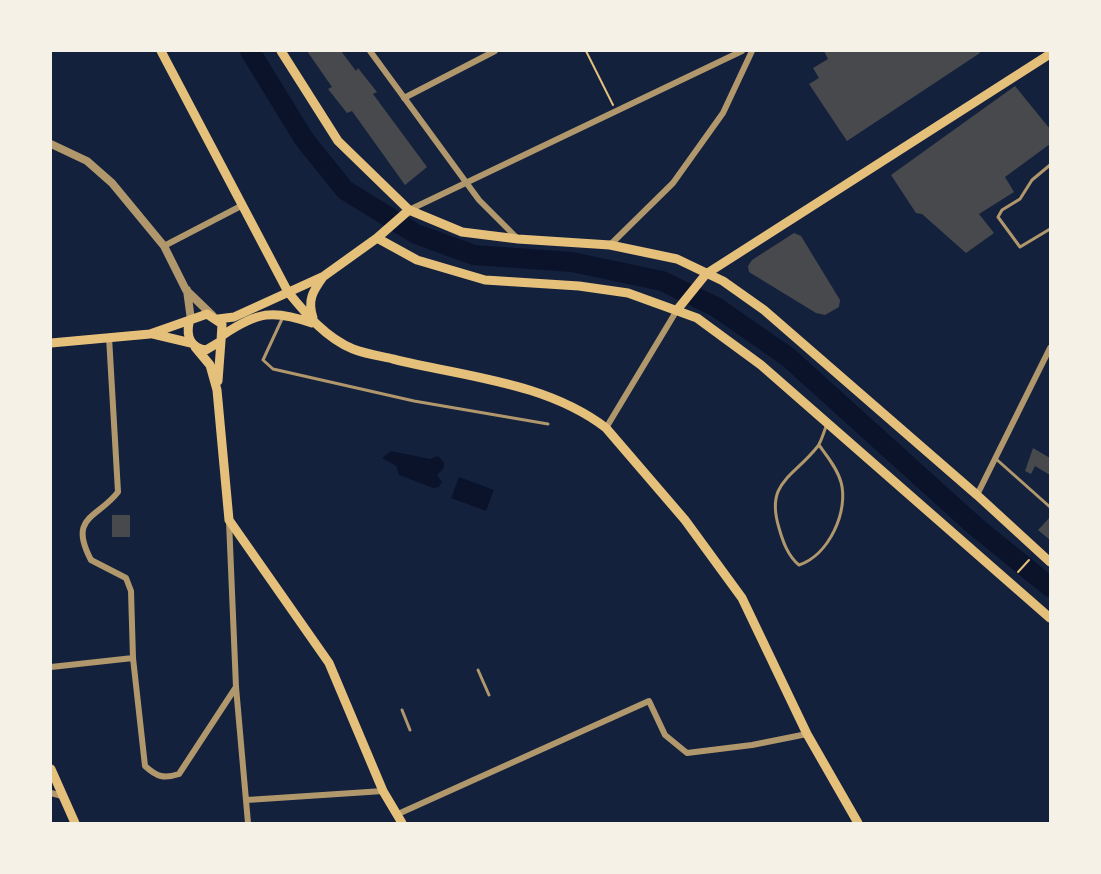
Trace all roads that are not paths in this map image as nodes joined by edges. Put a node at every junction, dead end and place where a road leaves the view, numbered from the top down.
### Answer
1 (160, 51) edge
2 (281, 51) edge
3 (370, 51) edge
4 (495, 51) edge
5 (742, 51) edge
6 (752, 51) edge
7 (1050, 54) edge
8 (404, 98) junction
9 (51, 144) edge
10 (1050, 165) edge
11 (468, 183) junction
12 (241, 206) junction
13 (406, 213) junction
14 (1050, 230) edge
15 (380, 235) junction
16 (518, 239) junction
17 (610, 245) junction
18 (164, 246) junction
19 (324, 276) junction
20 (704, 276) junction
21 (186, 290) junction
22 (288, 292) junction
23 (679, 307) junction
24 (284, 315) junction
25 (216, 317) junction
26 (190, 321) junction
27 (314, 324) junction
28 (150, 334) junction
29 (108, 337) junction
30 (222, 338) junction
31 (51, 343) edge
32 (193, 345) junction
33 (1050, 348) edge
34 (217, 390) junction
35 (827, 423) junction
36 (548, 424) dead end
37 (606, 428) junction
38 (819, 445) junction
39 (995, 458) junction
40 (977, 495) junction
41 (1050, 507) edge
42 (229, 520) junction
43 (1050, 562) edge
44 (1050, 618) edge
45 (133, 658) junction
46 (51, 667) edge
47 (478, 670) dead end
48 (236, 687) junction
49 (489, 695) dead end
50 (402, 710) dead end
51 (410, 730) dead end
52 (807, 734) junction
53 (51, 769) edge
54 (383, 791) junction
55 (51, 793) edge
56 (62, 796) junction
57 (247, 800) junction
58 (400, 818) edge
59 (75, 823) edge
60 (248, 823) edge
61 (858, 823) edge

1 - 12 main road
2 - 13 main road
3 - 8 street
4 - 8 street
5 - 11 street
6 - 17 street
7 - 20 main road
8 - 11 street
9 - 18 street
10 - 14 lane
11 - 13 street
11 - 16 street
12 - 18 street
12 - 22 main road
13 - 15 main road
13 - 16 main road
15 - 19 main road
15 - 23 main road
16 - 17 main road
17 - 20 main road
18 - 21 street
19 - 22 main road
19 - 27 main road
20 - 23 main road
20 - 40 main road
21 - 25 street
21 - 26 street
22 - 25 main road
22 - 27 main road
23 - 35 main road
23 - 37 street
24 - 27 main road
24 - 30 main road
24 - 36 lane
25 - 26 main road
25 - 30 main road
26 - 28 main road
26 - 32 main road
27 - 37 main road
28 - 29 main road
28 - 32 main road
29 - 31 main road
29 - 45 street
30 - 32 main road
30 - 34 main road
32 - 34 main road
33 - 39 street
34 - 42 main road
35 - 38 lane
35 - 44 main road
37 - 52 main road
38 - 38 lane
39 - 40 street
39 - 41 lane
40 - 43 main road
42 - 48 street
42 - 54 main road
45 - 46 street
45 - 48 street
47 - 49 lane
48 - 57 street
50 - 51 lane
52 - 58 street
52 - 61 main road
53 - 56 main road
54 - 57 street
54 - 58 main road
55 - 56 street
56 - 59 main road
57 - 60 street

